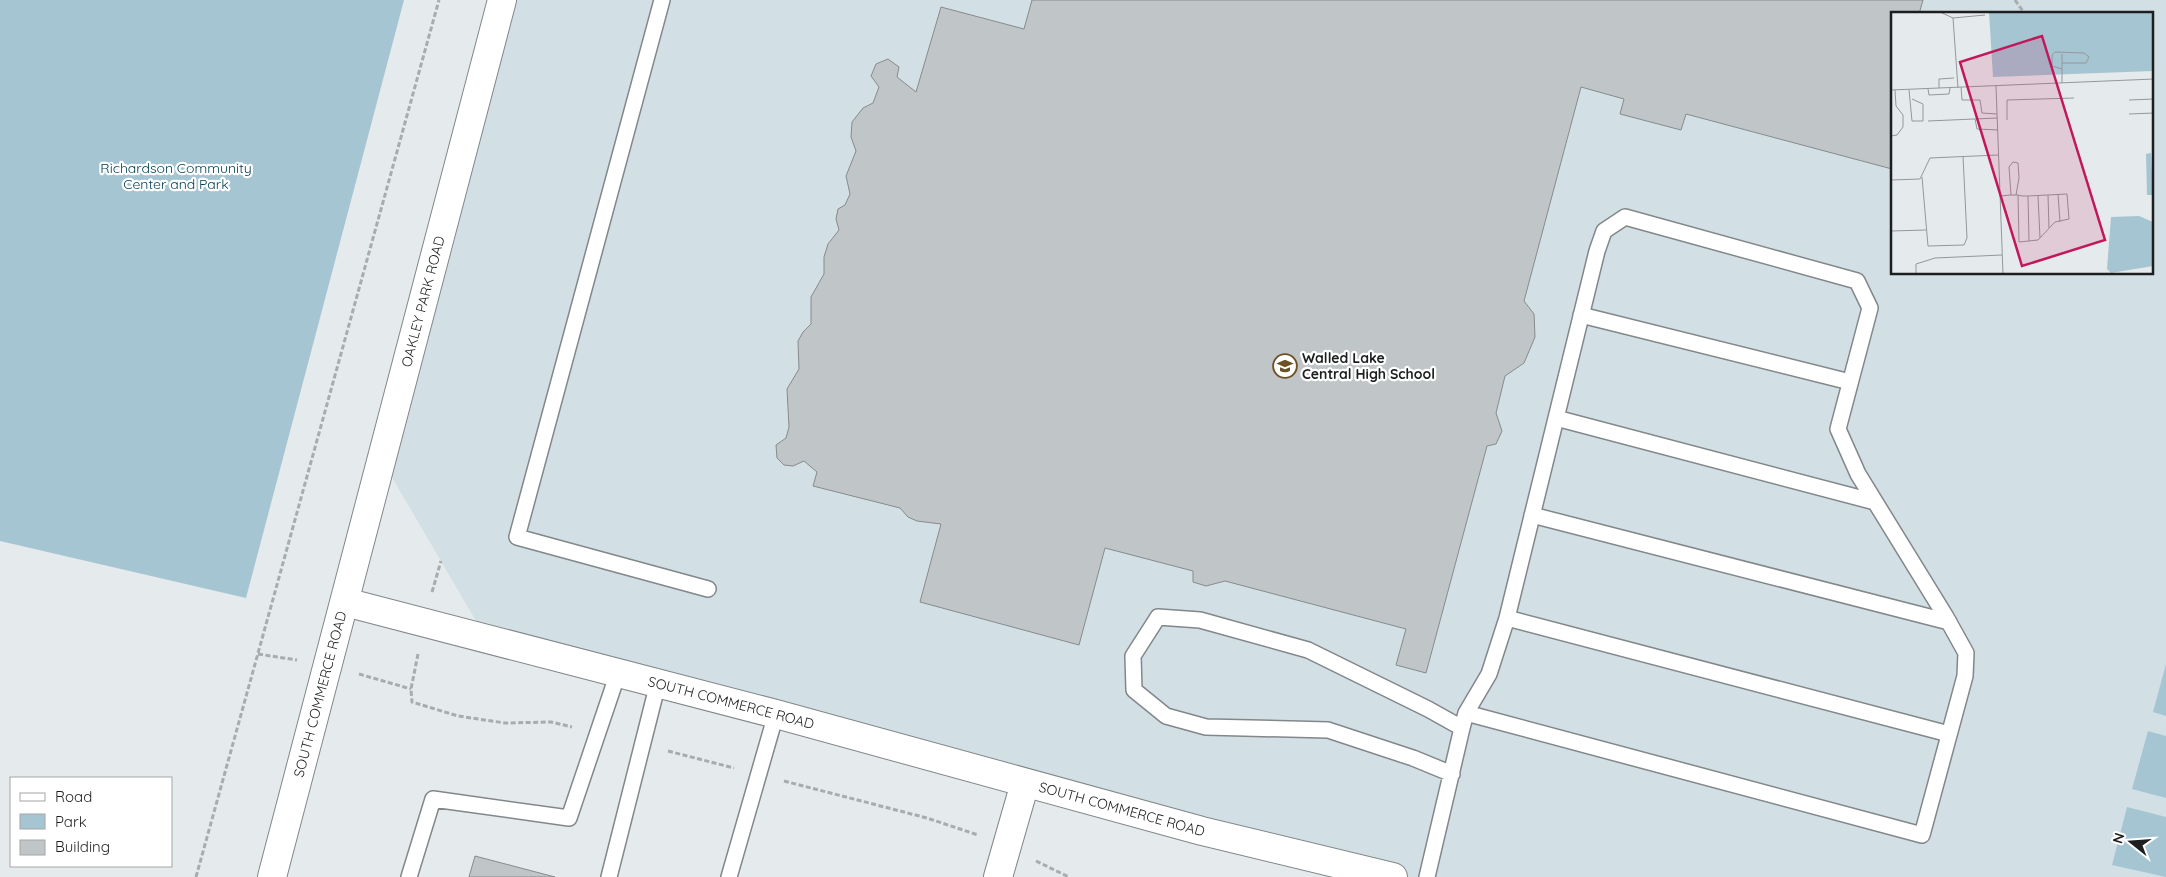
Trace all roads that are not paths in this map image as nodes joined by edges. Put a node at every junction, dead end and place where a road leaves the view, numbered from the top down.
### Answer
1 (502, 0) edge
2 (662, 0) edge
3 (1581, 315) junction
4 (1850, 382) junction
5 (1556, 418) junction
6 (1875, 502) junction
7 (1532, 515) junction
8 (708, 588) dead end
9 (345, 602) junction
10 (1507, 618) junction
11 (1949, 622) junction
12 (618, 672) junction
13 (658, 683) junction
14 (1466, 713) junction
15 (776, 714) junction
16 (1462, 728) junction
17 (1949, 734) junction
18 (1452, 774) junction
19 (1025, 783) junction
20 (272, 877) edge
21 (409, 877) edge
22 (609, 877) edge
23 (729, 877) edge
24 (998, 877) edge
25 (1393, 877) edge
26 (1426, 877) edge

1 - 9 street, OAKLEY PARK ROAD
2 - 8 lane
3 - 4 lane
3 - 4 lane
3 - 5 lane
4 - 6 lane
5 - 6 lane
5 - 7 lane
6 - 11 lane
7 - 10 lane
7 - 11 lane
9 - 12 street, SOUTH COMMERCE ROAD
9 - 20 street, SOUTH COMMERCE ROAD
10 - 14 lane
10 - 17 lane
11 - 17 lane
12 - 13 street, SOUTH COMMERCE ROAD
12 - 21 lane
13 - 15 street, SOUTH COMMERCE ROAD
13 - 22 lane
14 - 16 lane
14 - 17 lane
15 - 19 street, SOUTH COMMERCE ROAD
15 - 23 lane
16 - 18 lane
16 - 18 lane
18 - 26 lane
19 - 24 street
19 - 25 street, SOUTH COMMERCE ROAD

